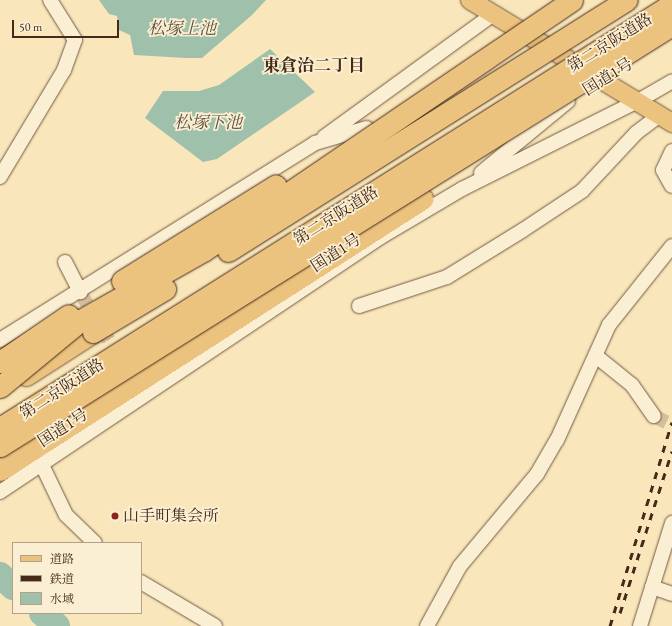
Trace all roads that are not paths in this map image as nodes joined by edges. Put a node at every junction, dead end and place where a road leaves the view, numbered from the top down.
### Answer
1 (50, 0) edge
2 (470, 0) edge
3 (552, 0) edge
4 (572, 0) edge
5 (578, 0) edge
6 (627, 0) edge
7 (672, 4) edge
8 (492, 14) junction
9 (672, 24) edge
10 (525, 34) junction
11 (672, 37) edge
12 (672, 81) edge
13 (568, 101) junction
14 (638, 102) junction
15 (666, 119) edge
16 (367, 128) junction
17 (315, 143) junction
18 (672, 151) edge
19 (0, 177) edge
20 (672, 186) edge
21 (462, 189) junction
22 (672, 246) edge
23 (65, 262) dead end
24 (80, 292) junction
25 (359, 306) dead end
26 (0, 340) edge
27 (596, 356) junction
28 (0, 362) edge
29 (0, 387) edge
30 (0, 391) edge
31 (654, 416) tunnel mouth
32 (0, 417) edge
33 (0, 428) edge
34 (0, 446) edge
35 (35, 458) junction
36 (0, 470) edge
37 (0, 492) edge
38 (672, 523) edge
39 (94, 542) edge
40 (142, 583) edge
41 (652, 587) junction
42 (672, 594) edge
43 (215, 626) edge
44 (427, 626) edge
45 (640, 626) edge

1 - 19 street
2 - 8 main road
3 - 16 highway
4 - 29 highway, bridge
5 - 10 street
6 - 30 highway, 第二京阪道路, bridge
7 - 33 highway, 第二京阪道路, bridge
8 - 10 main road
8 - 17 street
9 - 34 highway, bridge
10 - 14 main road
11 - 13 highway, 国道1号
12 - 14 street
13 - 21 street
13 - 35 highway, 国道1号
14 - 15 main road
14 - 21 street
15 - 25 street
16 - 17 street
16 - 28 highway, bridge
17 - 24 street
18 - 20 street
21 - 35 street
22 - 27 street
23 - 24 street
24 - 26 street
27 - 31 street
27 - 44 street
32 - 35 street
35 - 36 highway, 国道1号
35 - 37 street
35 - 39 street
38 - 41 street
40 - 43 street
41 - 42 street
41 - 45 street

